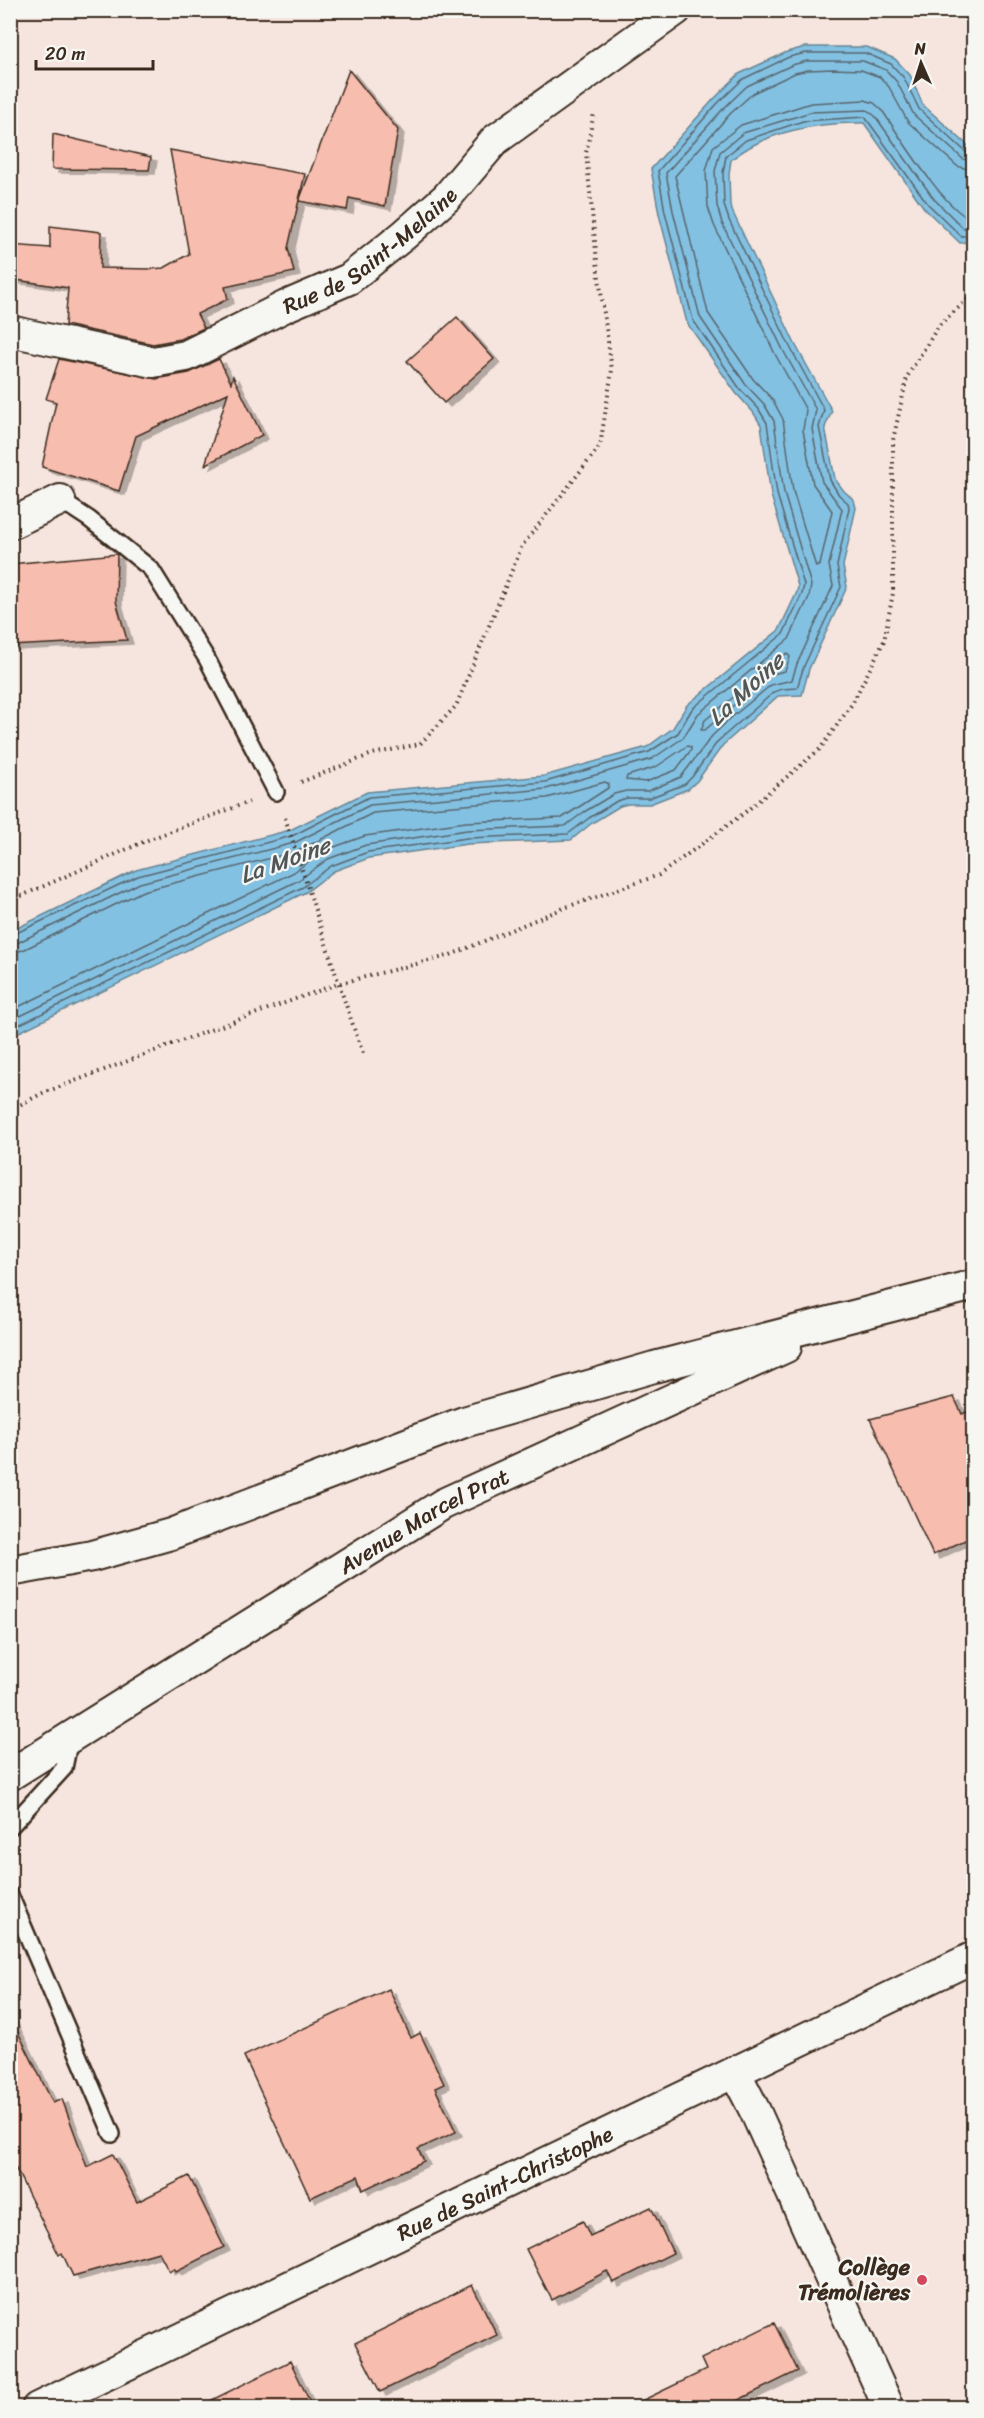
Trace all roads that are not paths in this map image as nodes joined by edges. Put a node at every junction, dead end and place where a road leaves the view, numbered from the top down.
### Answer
1 (676, 10) edge
2 (10, 331) edge
3 (60, 500) joint
4 (10, 524) edge
5 (276, 792) road end
6 (974, 1285) edge
7 (862, 1313) junction
8 (10, 1571) edge
9 (70, 1737) junction
10 (10, 1775) edge
11 (10, 1827) edge
12 (10, 1895) edge
13 (974, 1957) edge
14 (735, 2072) junction
15 (112, 2134) dead end
16 (37, 2408) edge
17 (889, 2408) edge

1 - 2 street, Rue de Saint-Melaine
3 - 4 street
3 - 5 lane
6 - 7 street, Avenue Marcel Prat
7 - 8 street, Avenue Marcel Prat
7 - 9 street, Avenue Marcel Prat
9 - 10 street, Avenue Marcel Prat
9 - 11 lane
12 - 15 lane
13 - 14 street, Rue de Saint-Christophe
14 - 16 street, Rue de Saint-Christophe
14 - 17 street

